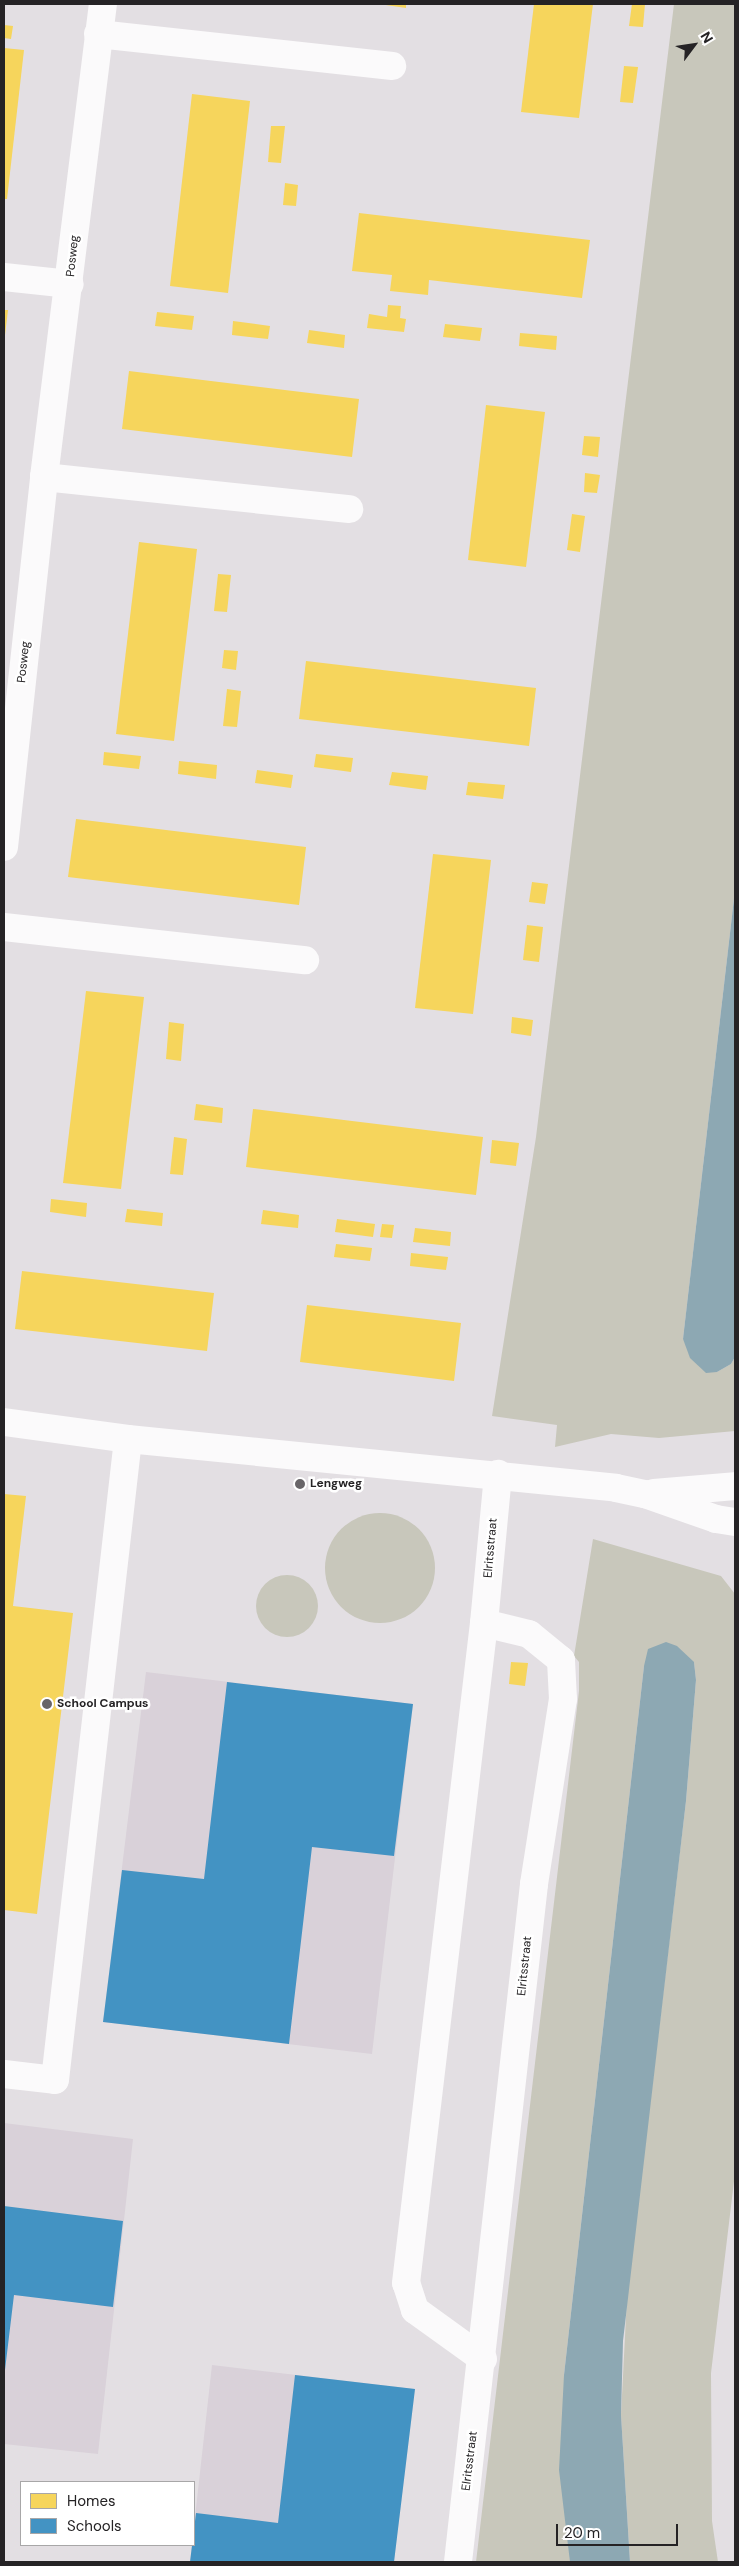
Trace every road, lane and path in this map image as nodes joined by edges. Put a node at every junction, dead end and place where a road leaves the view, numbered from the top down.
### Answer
1 (102, 4) edge
2 (98, 34) junction
3 (392, 66) dead end
4 (4, 277) edge
5 (70, 284) junction
6 (44, 477) junction
7 (349, 510) dead end
8 (4, 847) edge
9 (4, 927) edge
10 (305, 960) dead end
11 (4, 1422) edge
12 (128, 1439) junction
13 (498, 1474) junction
14 (735, 1486) edge
15 (645, 1494) junction
16 (735, 1522) edge
17 (484, 1623) junction
18 (4, 2074) edge
19 (483, 2359) junction
20 (458, 2562) edge

1 - 2 street, Posweg
2 - 3 street
2 - 5 street, Posweg
4 - 5 street
5 - 6 street, Posweg
6 - 7 street
6 - 8 street, Posweg
9 - 10 street
11 - 12 street
12 - 13 street
12 - 18 street
13 - 15 street
13 - 17 street, Elritsstraat
14 - 15 street
15 - 16 street
17 - 19 street, Elritsstraat
17 - 19 street, Elritsstraat
19 - 20 street, Elritsstraat

